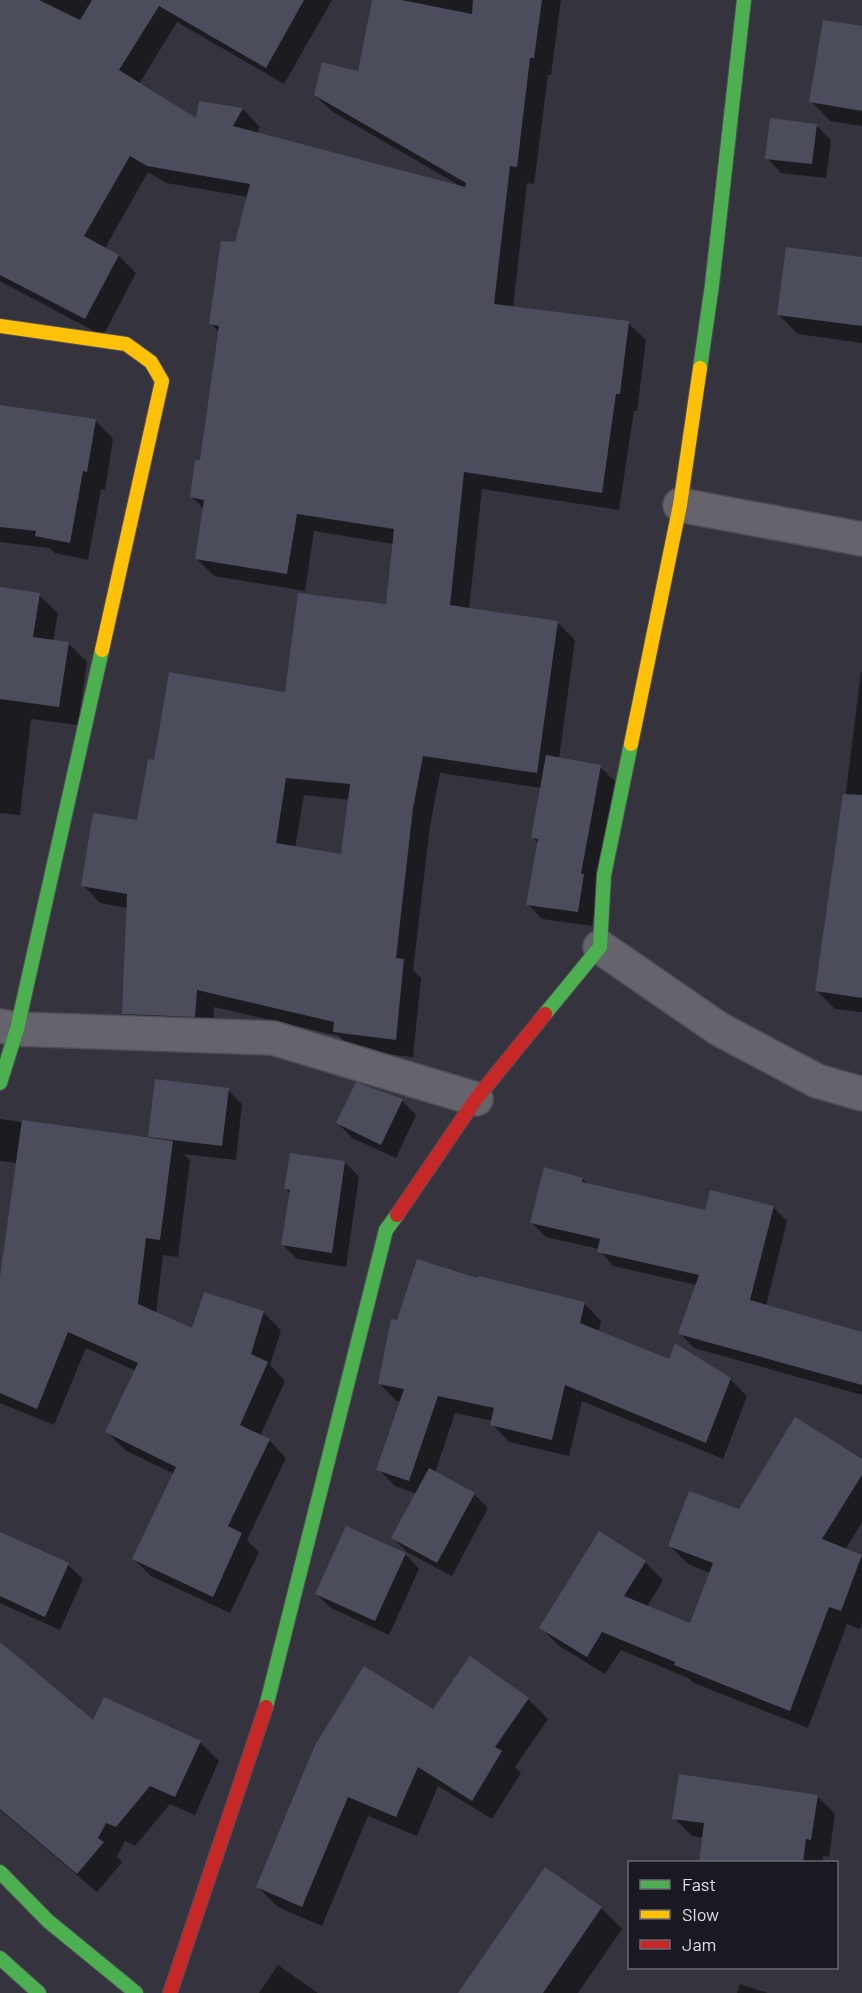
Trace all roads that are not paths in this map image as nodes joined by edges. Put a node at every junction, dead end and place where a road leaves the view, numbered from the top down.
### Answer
1 (744, 0) edge
2 (0, 326) edge
3 (680, 505) junction
4 (862, 539) edge
5 (600, 947) junction
6 (9, 1028) edge
7 (0, 1083) edge
8 (862, 1094) edge
9 (476, 1099) junction
10 (0, 1872) edge
11 (0, 1958) edge
12 (39, 1993) edge
13 (136, 1993) edge
14 (170, 1993) edge

1 - 3 street
2 - 6 street
3 - 4 street
3 - 5 street
5 - 8 street
5 - 9 street
6 - 7 street
6 - 9 street
9 - 14 street
10 - 13 street
11 - 12 street

